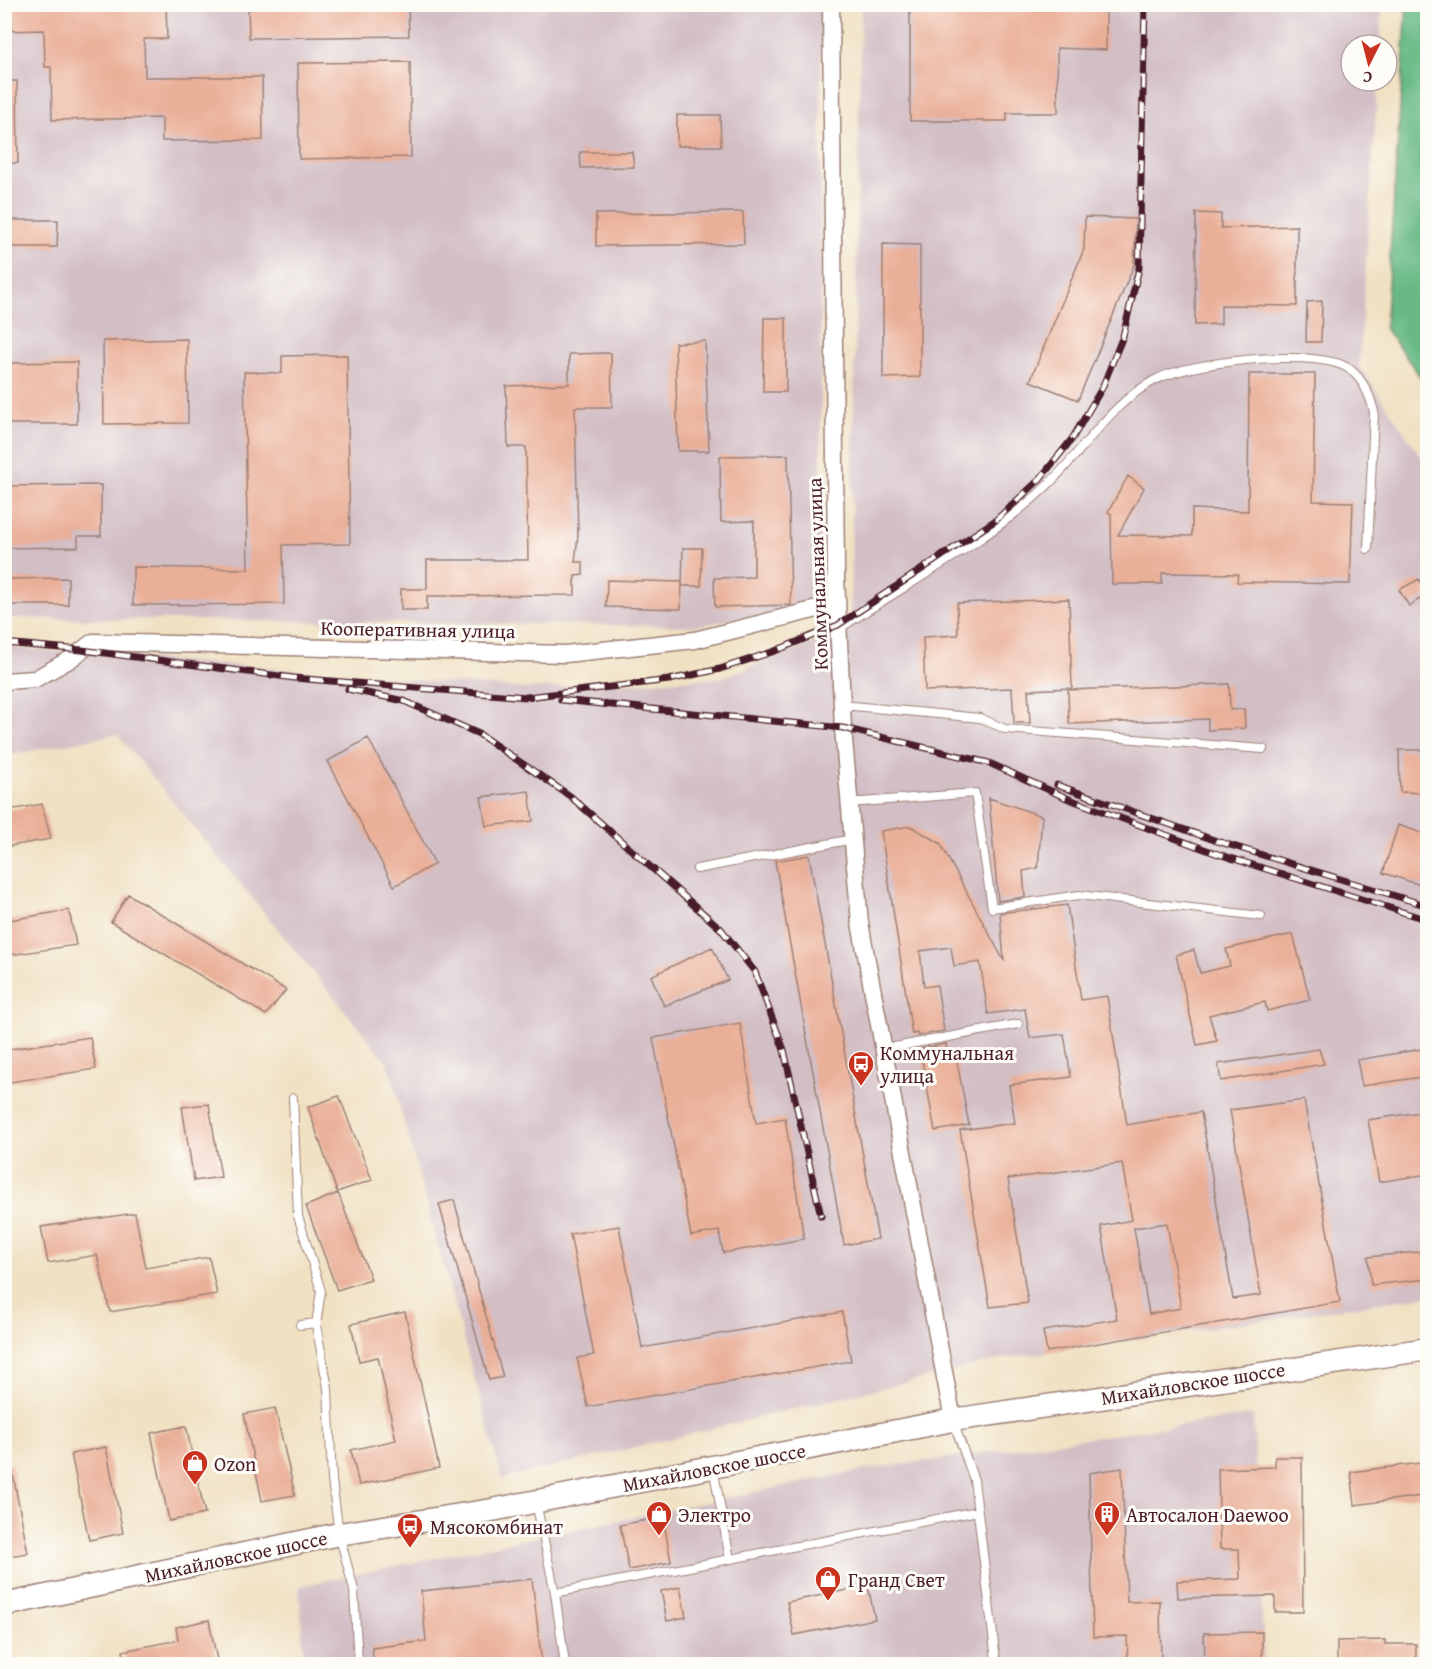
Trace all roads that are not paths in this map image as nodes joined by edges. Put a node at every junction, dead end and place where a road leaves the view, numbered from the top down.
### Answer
1 (831, 4) edge
2 (1368, 549) dead end
3 (837, 604) junction
4 (838, 630) junction
5 (4, 681) edge
6 (842, 705) junction
7 (1263, 749) dead end
8 (849, 803) junction
9 (853, 838) junction
10 (697, 869) dead end
11 (1261, 916) dead end
12 (1018, 1024) dead end
13 (884, 1049) junction
14 (293, 1098) dead end
15 (317, 1323) junction
16 (300, 1325) dead end
17 (1428, 1349) edge
18 (953, 1420) junction
19 (713, 1467) junction
20 (536, 1501) junction
21 (978, 1511) junction
22 (339, 1534) junction
23 (730, 1559) junction
24 (555, 1593) junction
25 (4, 1605) edge
26 (996, 1660) dead end
27 (358, 1665) edge
28 (565, 1665) edge

1 - 3 street, Коммунальная улица
2 - 4 lane
3 - 4 street, Коммунальная улица
3 - 5 street, Кооперативная улица
4 - 6 street, Коммунальная улица
6 - 7 lane
6 - 8 street, Коммунальная улица
8 - 9 street, Коммунальная улица
8 - 11 lane
9 - 10 lane
9 - 13 street, Коммунальная улица
12 - 13 lane
13 - 18 street, Коммунальная улица
14 - 15 lane
15 - 16 lane
15 - 22 lane
17 - 18 main road, Михайловское шоссе
18 - 19 main road, Михайловское шоссе
18 - 21 lane
19 - 20 main road, Михайловское шоссе
19 - 23 lane
20 - 22 main road, Михайловское шоссе
20 - 24 lane
21 - 23 lane
21 - 26 lane
22 - 25 main road, Михайловское шоссе
22 - 27 lane
23 - 24 lane
24 - 28 lane

